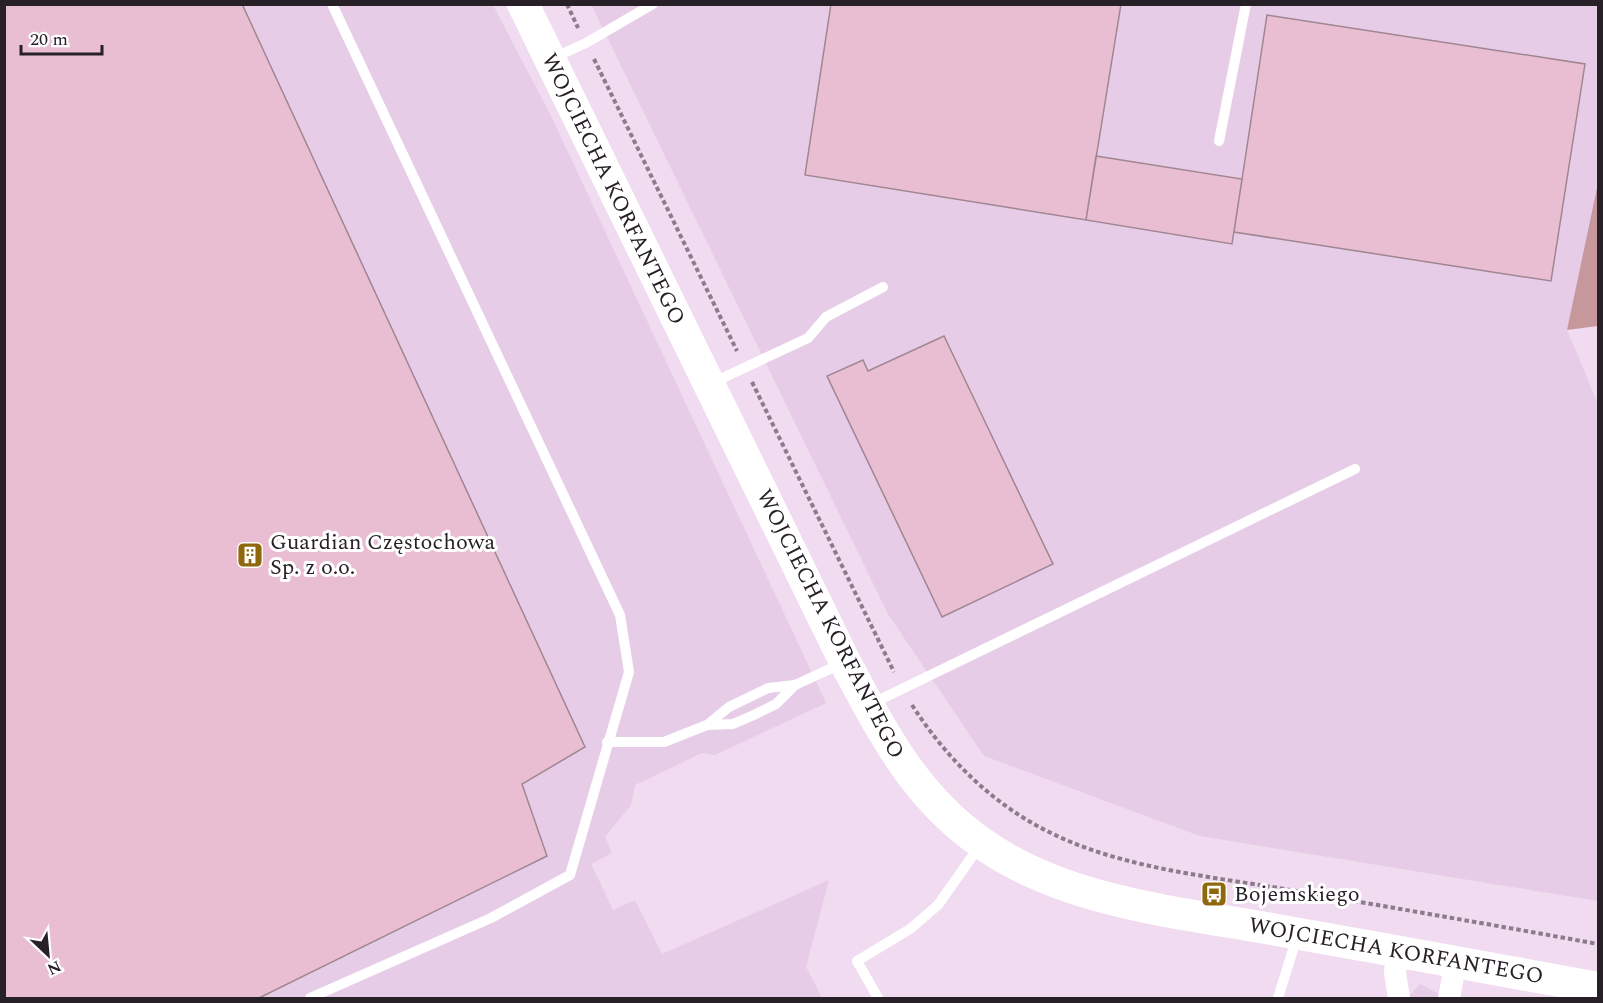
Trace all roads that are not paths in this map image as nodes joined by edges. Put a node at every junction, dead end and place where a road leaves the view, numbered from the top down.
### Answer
1 (332, 4) edge
2 (523, 4) edge
3 (653, 4) edge
4 (1246, 4) edge
5 (550, 60) junction
6 (1219, 141) dead end
7 (883, 287) dead end
8 (709, 384) junction
9 (1355, 469) dead end
10 (845, 662) junction
11 (795, 686) junction
12 (868, 705) junction
13 (707, 725) junction
14 (607, 742) junction
15 (982, 843) junction
16 (1298, 933) junction
17 (1397, 951) junction
18 (1456, 961) junction
19 (1599, 988) edge
20 (310, 999) edge
21 (878, 999) edge
22 (1278, 999) edge
23 (1399, 999) edge
24 (1449, 999) edge

1 - 14 lane
2 - 5 street, WOJCIECHA KORFANTEGO
3 - 5 lane
4 - 6 lane
5 - 8 street, WOJCIECHA KORFANTEGO
7 - 8 lane
8 - 10 street, WOJCIECHA KORFANTEGO
9 - 12 lane
10 - 11 lane
10 - 12 street, WOJCIECHA KORFANTEGO
11 - 13 lane
11 - 13 lane
12 - 15 street, WOJCIECHA KORFANTEGO
13 - 14 lane
14 - 20 lane
15 - 16 street, WOJCIECHA KORFANTEGO
15 - 21 lane
16 - 17 street, WOJCIECHA KORFANTEGO
16 - 22 lane
17 - 18 street, WOJCIECHA KORFANTEGO
17 - 23 street
18 - 19 street, WOJCIECHA KORFANTEGO
18 - 24 street

